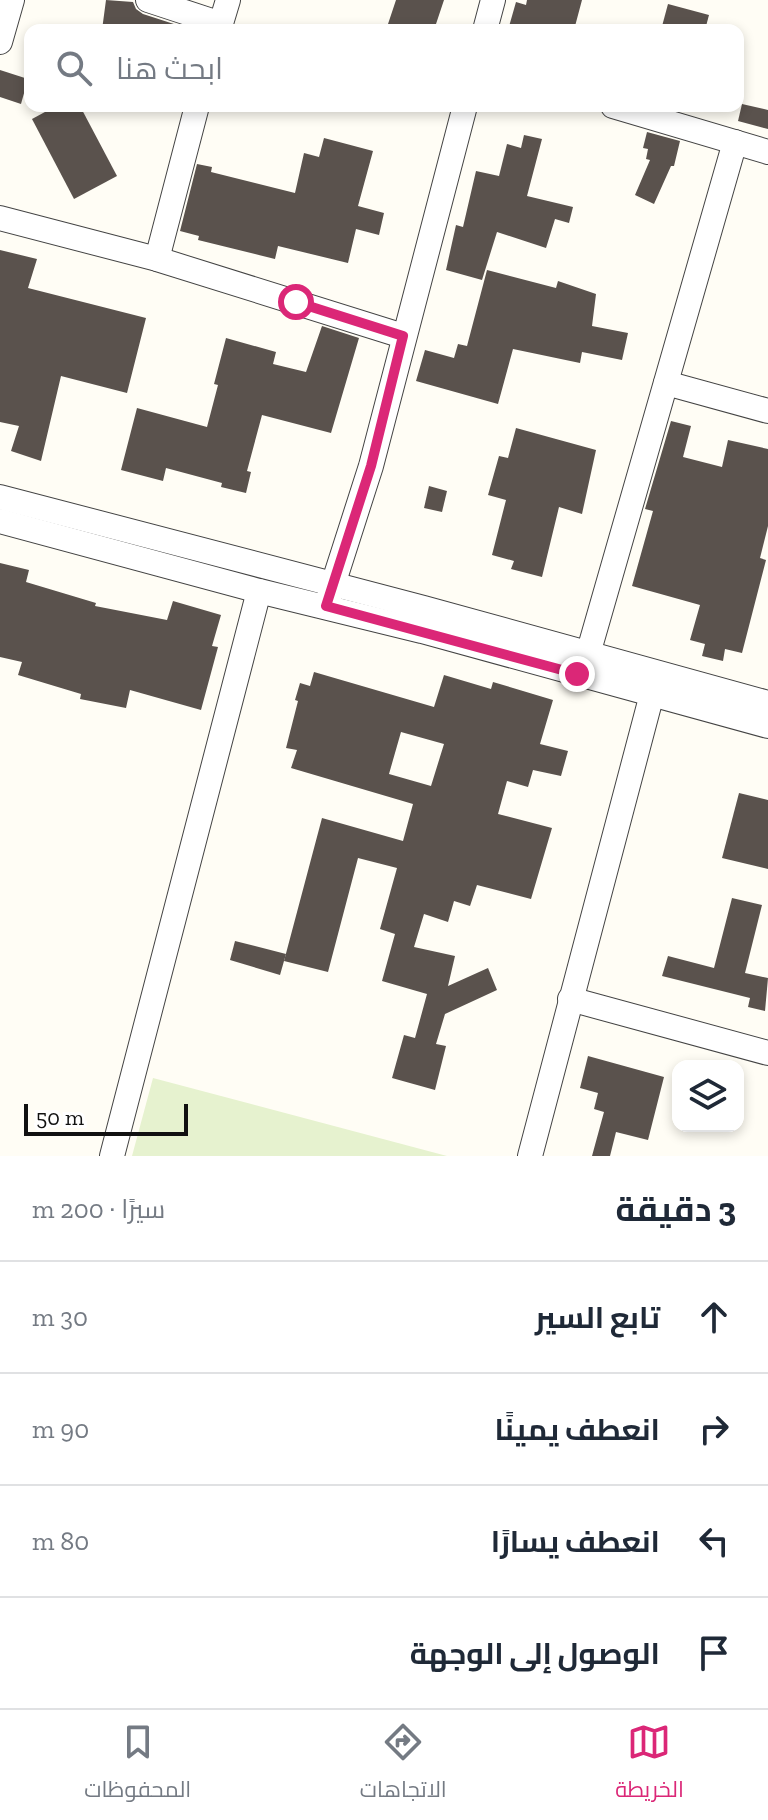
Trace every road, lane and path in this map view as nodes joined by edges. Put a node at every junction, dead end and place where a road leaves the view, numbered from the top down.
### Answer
1 (12, 0) edge
2 (148, 0) edge
3 (228, 0) edge
4 (493, 0) edge
5 (212, 24) edge
6 (221, 24) edge
7 (487, 24) edge
8 (0, 42) edge
9 (195, 112) edge
10 (463, 112) edge
11 (633, 112) edge
12 (735, 142) junction
13 (768, 152) edge
14 (0, 218) edge
15 (157, 259) junction
16 (403, 336) junction
17 (666, 383) junction
18 (768, 411) edge
19 (0, 497) edge
20 (0, 521) edge
21 (259, 591) junction
22 (329, 595) junction
23 (588, 654) junction
24 (652, 694) junction
25 (768, 703) edge
26 (768, 726) edge
27 (570, 999) junction
28 (768, 1053) edge
29 (112, 1156) edge
30 (530, 1156) edge

1 - 8 street
2 - 5 street
3 - 6 street
4 - 7 street
9 - 15 street
10 - 16 street
11 - 12 street
12 - 13 street
12 - 17 street
14 - 15 street
15 - 16 street
16 - 22 street
17 - 18 street
17 - 23 street
19 - 22 street
20 - 21 street
21 - 22 street
21 - 29 street
22 - 23 street
22 - 24 street
23 - 25 street
24 - 26 street
24 - 27 street
27 - 28 street
27 - 30 street

